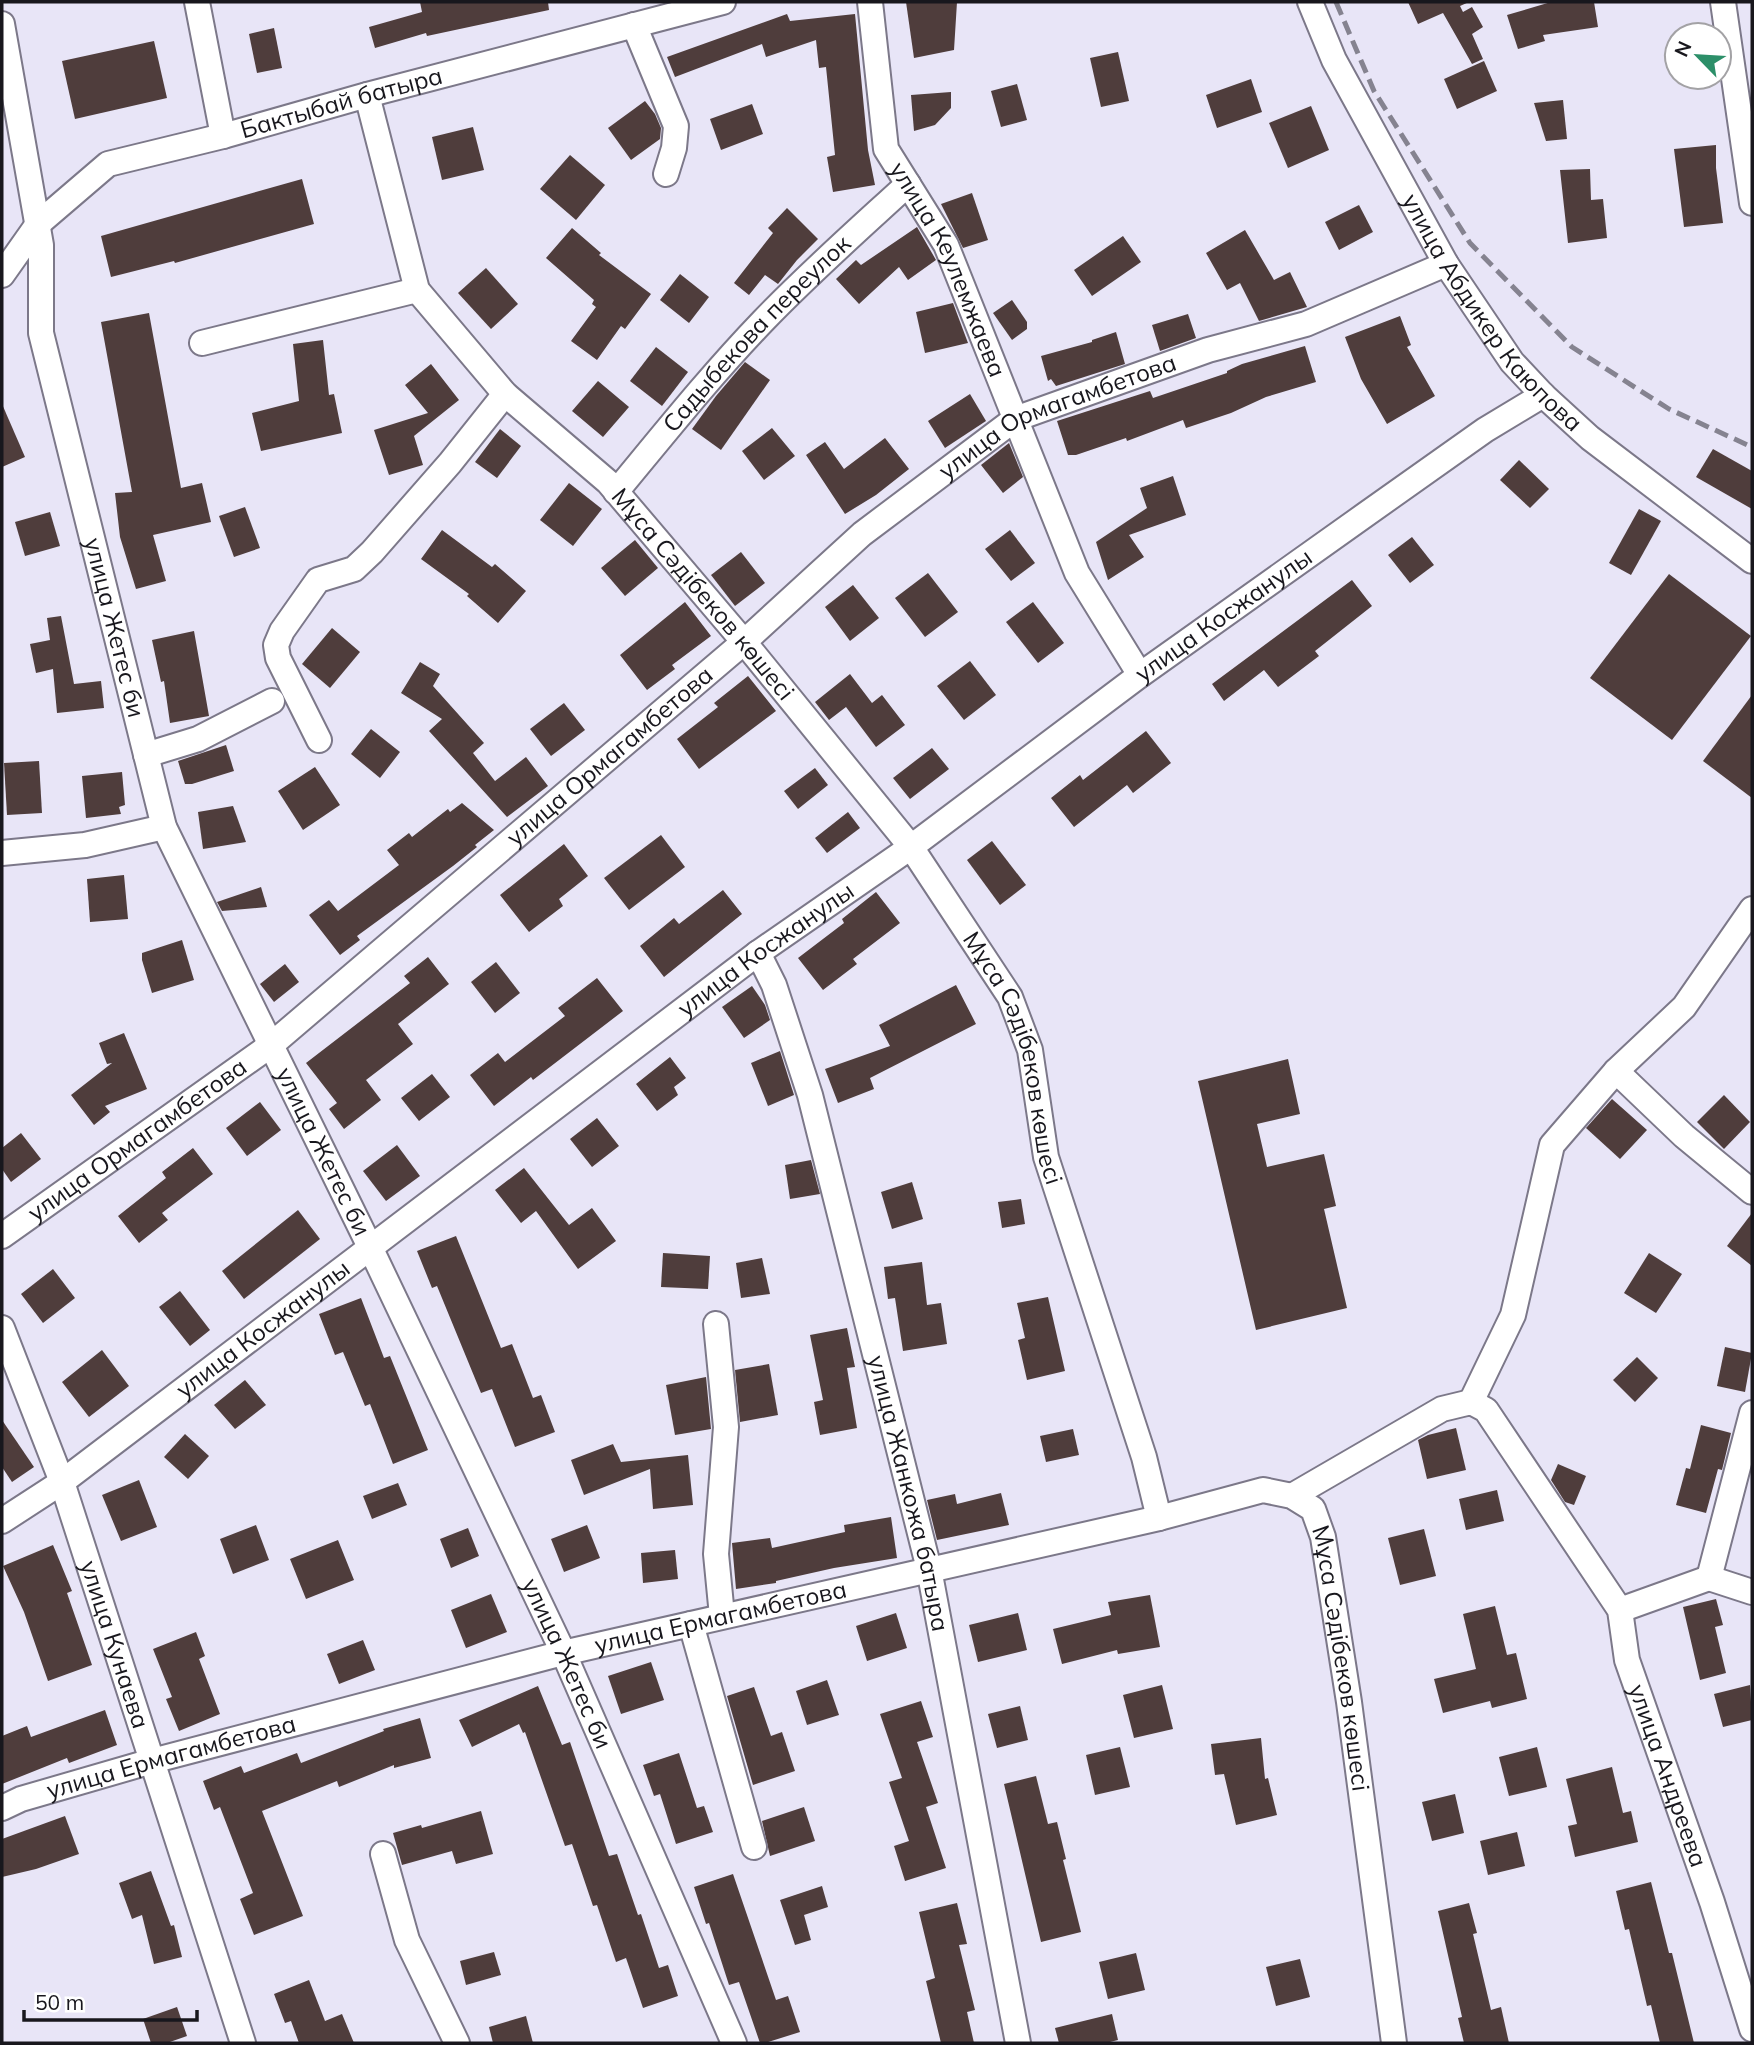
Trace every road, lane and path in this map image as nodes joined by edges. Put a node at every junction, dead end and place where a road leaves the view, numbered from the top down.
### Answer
1 (197, 2) edge
2 (723, 2) edge
3 (870, 2) edge
4 (1310, 2) edge
5 (1723, 2) edge
6 (2, 24) edge
7 (634, 25) junction
8 (367, 95) junction
9 (223, 136) junction
10 (666, 173) dead end
11 (908, 184) junction
12 (1752, 203) edge
13 (38, 224) junction
14 (1446, 264) junction
15 (2, 275) edge
16 (417, 290) junction
17 (202, 343) dead end
18 (505, 394) junction
19 (1543, 395) junction
20 (1015, 419) junction
21 (616, 492) junction
22 (1752, 561) edge
23 (744, 642) junction
24 (1140, 675) junction
25 (272, 701) dead end
26 (319, 740) dead end
27 (146, 755) junction
28 (164, 827) junction
29 (911, 847) junction
30 (2, 853) edge
31 (1752, 909) edge
32 (758, 953) junction
33 (271, 1045) junction
34 (1616, 1071) junction
35 (1752, 1192) edge
36 (2, 1236) edge
37 (370, 1248) junction
38 (716, 1324) dead end
39 (2, 1328) edge
40 (1471, 1402) junction
41 (1752, 1413) edge
42 (62, 1482) junction
43 (1292, 1496) junction
44 (1159, 1518) junction
45 (2, 1521) edge
46 (929, 1569) junction
47 (1709, 1578) junction
48 (1752, 1592) edge
49 (1620, 1610) junction
50 (722, 1616) junction
51 (691, 1624) junction
52 (564, 1653) junction
53 (152, 1761) junction
54 (2, 1808) edge
55 (754, 1847) dead end
56 (383, 1854) dead end
57 (1752, 2029) edge
58 (243, 2043) edge
59 (457, 2043) edge
60 (734, 2043) edge
61 (1018, 2043) edge
62 (1394, 2043) edge

1 - 9 street
2 - 7 street, Бактыбай батыра
3 - 11 street, улица Кеулемжаева
4 - 14 street, улица Абдикер Каюпова
5 - 12 street
6 - 13 street, улица Жетес би
7 - 8 street, Бактыбай батыра
7 - 10 street
8 - 9 street, Бактыбай батыра
8 - 16 street, Мұса Сәдібеков көшесі
9 - 13 street, Бактыбай батыра
11 - 20 street, улица Кеулемжаева
11 - 21 street, Садыбекова переулок
13 - 15 street, Бактыбай батыра
13 - 27 street, улица Жетес би
14 - 19 street, улица Абдикер Каюпова
14 - 20 street, улица Ормагамбетова
16 - 17 street
16 - 18 street, Мұса Сәдібеков көшесі
18 - 21 street, Мұса Сәдібеков көшесі
18 - 26 street
19 - 22 street, улица Абдикер Каюпова
19 - 24 street, улица Косжанулы
20 - 23 street, улица Ормагамбетова
20 - 24 street, улица Кеулемжаева
21 - 23 street, Мұса Сәдібеков көшесі
23 - 29 street, Мұса Сәдібеков көшесі
23 - 33 street, улица Ормагамбетова
24 - 29 street, улица Косжанулы
25 - 27 street
27 - 28 street, улица Жетес би
28 - 30 street
28 - 33 street, улица Жетес би
29 - 32 street, улица Косжанулы
29 - 44 street, Мұса Сәдібеков көшесі
31 - 34 street
32 - 37 street, улица Косжанулы
32 - 46 street, улица Жанкожа батыра
33 - 36 street, улица Ормагамбетова
33 - 37 street, улица Жетес би
34 - 35 street
34 - 40 street
37 - 42 street, улица Косжанулы
37 - 52 street, улица Жетес би
38 - 50 street
39 - 42 street, улица Кунаева
40 - 43 street
40 - 49 street
41 - 47 street
42 - 45 street, улица Косжанулы
42 - 53 street, улица Кунаева
43 - 44 street, Мұса Сәдібеков көшесі
43 - 62 street, Мұса Сәдібеков көшесі
44 - 46 street, улица Ермагамбетова
46 - 50 street, улица Ермагамбетова
46 - 61 street, улица Жанкожа батыра
47 - 48 street
47 - 49 street
49 - 57 street, улица Андреева
50 - 51 street, улица Ермагамбетова
51 - 52 street, улица Ермагамбетова
51 - 55 street
52 - 53 street, улица Ермагамбетова
52 - 60 street, улица Жетес би
53 - 54 street, улица Ермагамбетова
53 - 58 street, улица Кунаева
56 - 59 street

